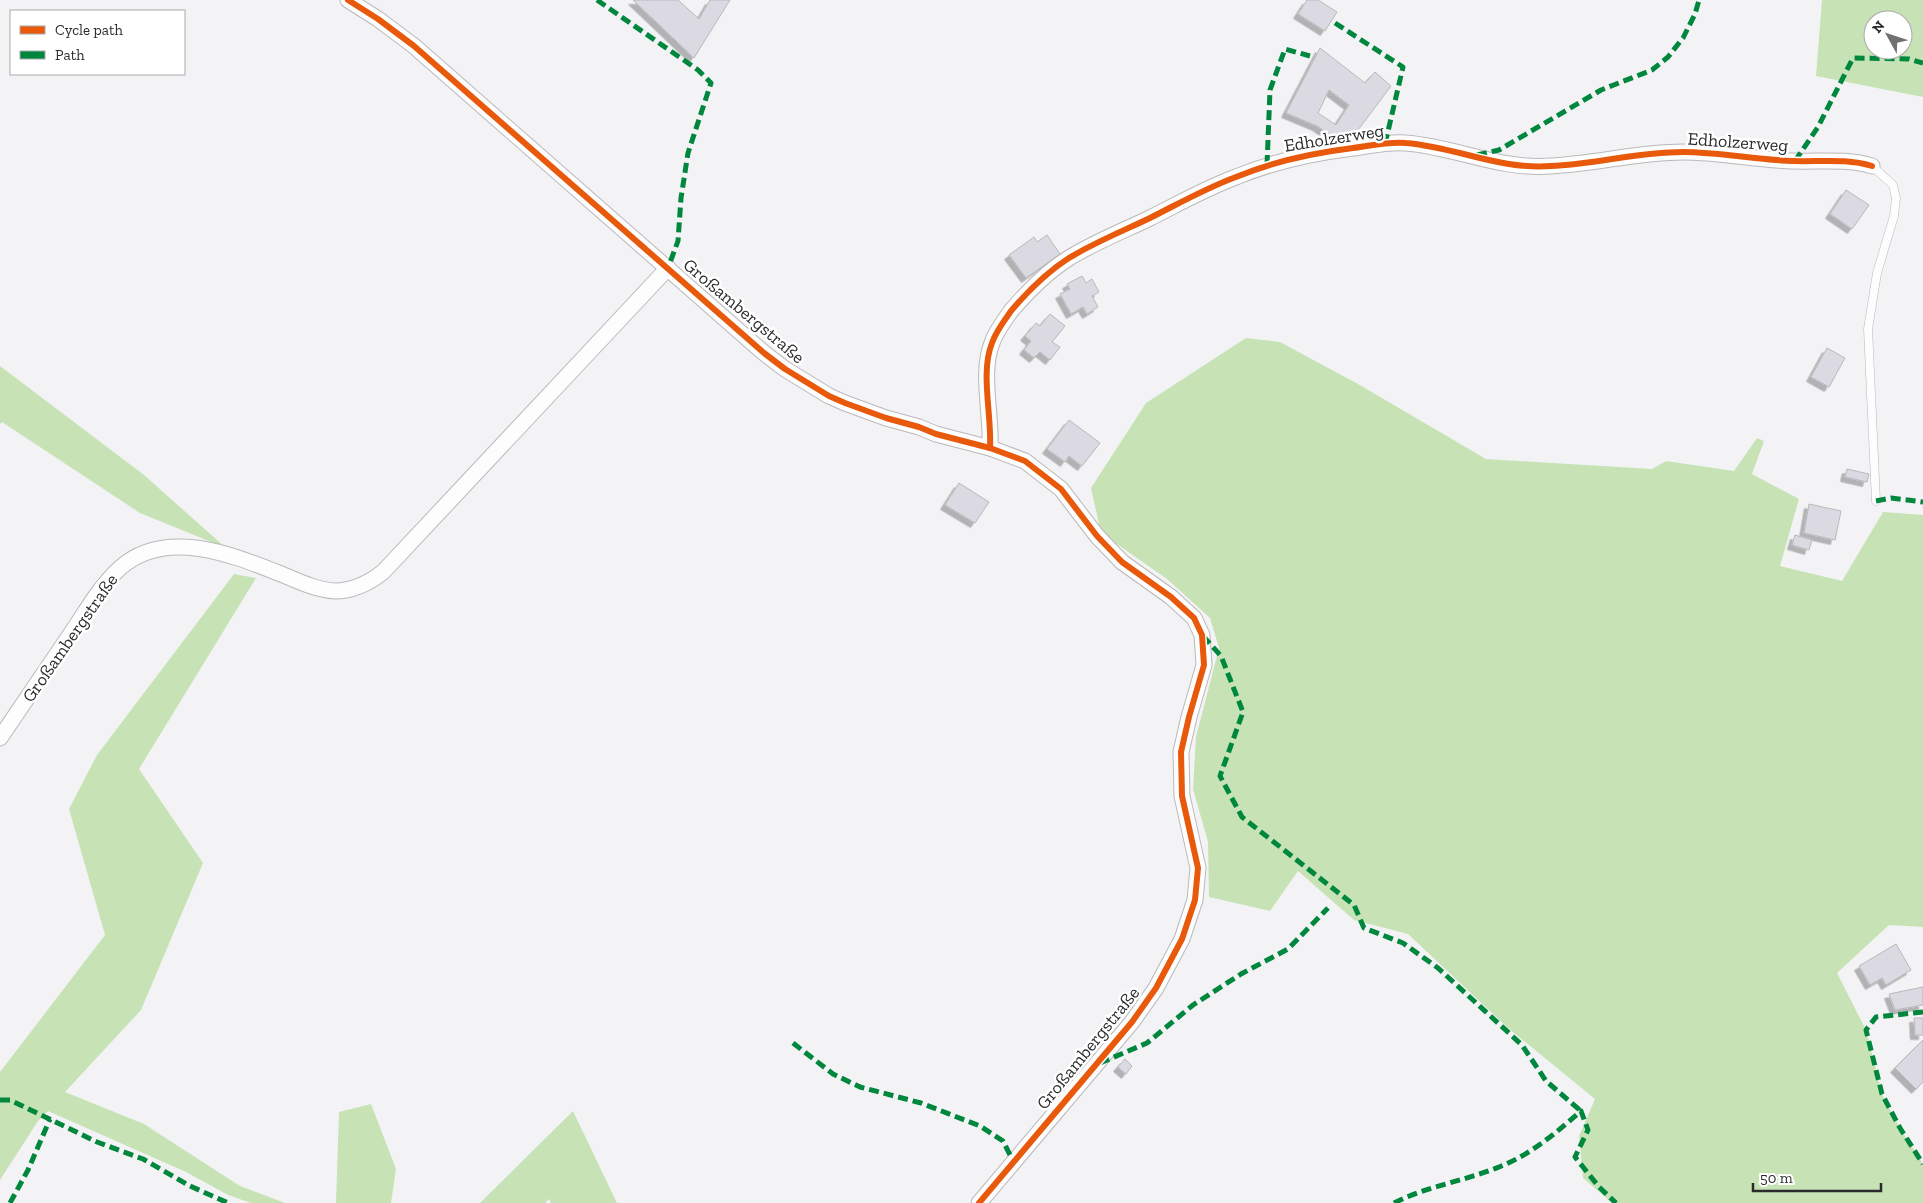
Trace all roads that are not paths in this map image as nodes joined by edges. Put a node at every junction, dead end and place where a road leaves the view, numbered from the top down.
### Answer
1 (348, 0) edge
2 (1872, 166) joint
3 (668, 268) junction
4 (990, 448) junction
5 (1876, 501) dead end
6 (0, 738) edge
7 (979, 1203) edge

1 - 3 street, Großambergstraße
2 - 4 street, Edholzerweg
2 - 5 lane
3 - 4 street, Großambergstraße
3 - 6 street, Großambergstraße
4 - 7 street, Großambergstraße

